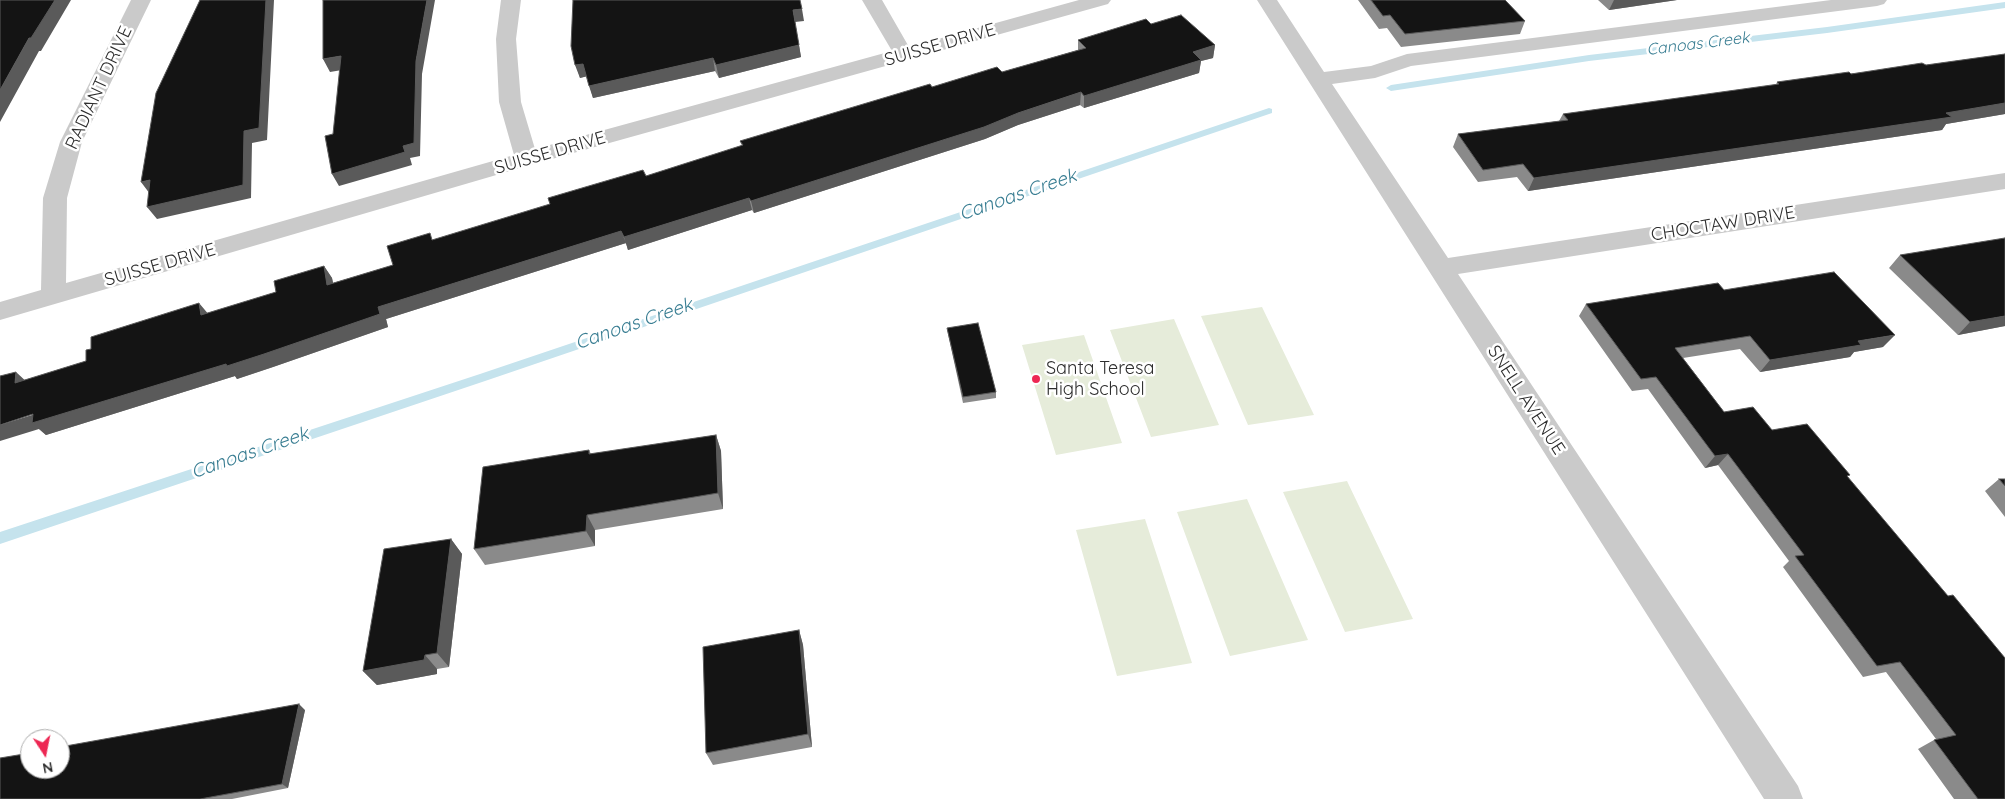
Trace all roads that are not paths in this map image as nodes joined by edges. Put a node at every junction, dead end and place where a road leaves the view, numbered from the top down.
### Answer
1 (141, 0) edge
2 (511, 0) edge
3 (872, 0) edge
4 (1101, 0) edge
5 (1267, 0) edge
6 (1877, 0) edge
7 (904, 55) junction
8 (1318, 79) junction
9 (526, 159) junction
10 (2005, 181) edge
11 (1440, 268) junction
12 (52, 296) junction
13 (0, 311) edge
14 (1785, 799) edge

1 - 12 street, RADIANT DRIVE
2 - 9 street
3 - 7 street
4 - 7 street, SUISSE DRIVE
5 - 8 street, SNELL AVENUE
6 - 8 street
7 - 9 street, SUISSE DRIVE
8 - 11 street, SNELL AVENUE
9 - 12 street, SUISSE DRIVE
10 - 11 street, CHOCTAW DRIVE
11 - 14 street, SNELL AVENUE
12 - 13 street, SUISSE DRIVE

